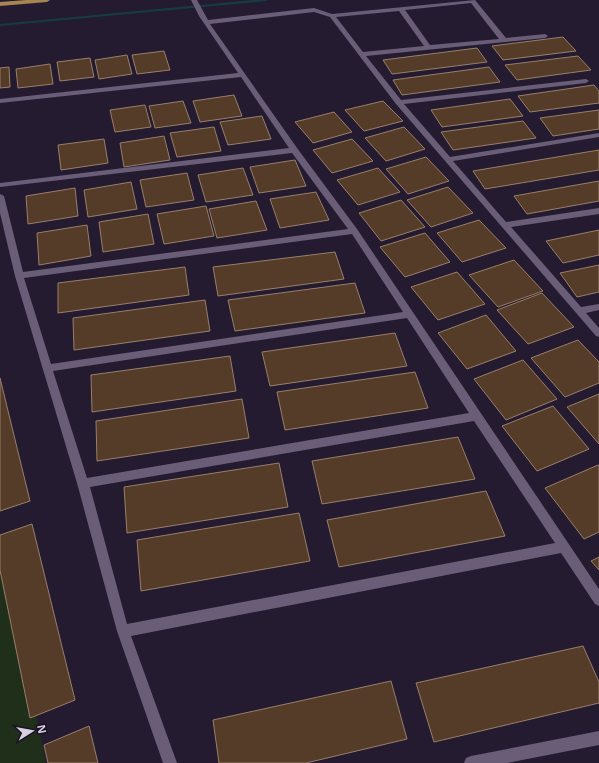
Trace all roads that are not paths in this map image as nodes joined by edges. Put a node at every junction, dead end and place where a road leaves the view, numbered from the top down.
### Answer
1 (47, 0) edge
2 (481, 0) edge
3 (195, 1) edge
4 (473, 1) edge
5 (0, 4) edge
6 (401, 8) junction
7 (332, 16) junction
8 (207, 22) junction
9 (546, 36) dead end
10 (504, 40) junction
11 (429, 48) junction
12 (362, 54) junction
13 (243, 75) junction
14 (586, 82) dead end
15 (0, 101) edge
16 (399, 102) junction
17 (599, 135) edge
18 (294, 150) junction
19 (448, 160) junction
20 (0, 185) edge
21 (0, 196) edge
22 (599, 211) edge
23 (504, 225) junction
24 (354, 231) junction
25 (19, 276) junction
26 (599, 307) edge
27 (579, 311) junction
28 (408, 315) junction
29 (599, 334) edge
30 (49, 368) junction
31 (478, 416) junction
32 (83, 483) junction
33 (564, 547) junction
34 (599, 600) edge
35 (122, 631) junction
36 (599, 738) edge
37 (170, 763) edge
38 (471, 763) edge

1 - 5 main road
2 - 4 street
3 - 8 street
4 - 6 street
4 - 10 street
6 - 7 street
6 - 11 street
7 - 8 street
7 - 12 street
8 - 13 street
9 - 10 street
10 - 11 street
11 - 12 street
12 - 16 street
13 - 15 street
13 - 18 street
14 - 16 street
16 - 19 street
17 - 19 street
18 - 20 street
18 - 24 street
19 - 23 street
21 - 25 street
22 - 23 street
23 - 27 street
24 - 25 street
24 - 28 street
25 - 30 street
26 - 27 street
27 - 29 street
28 - 30 street
28 - 31 street
30 - 32 street
31 - 32 street
31 - 33 street
32 - 35 street
33 - 34 street
33 - 35 street
35 - 37 street
36 - 38 street

